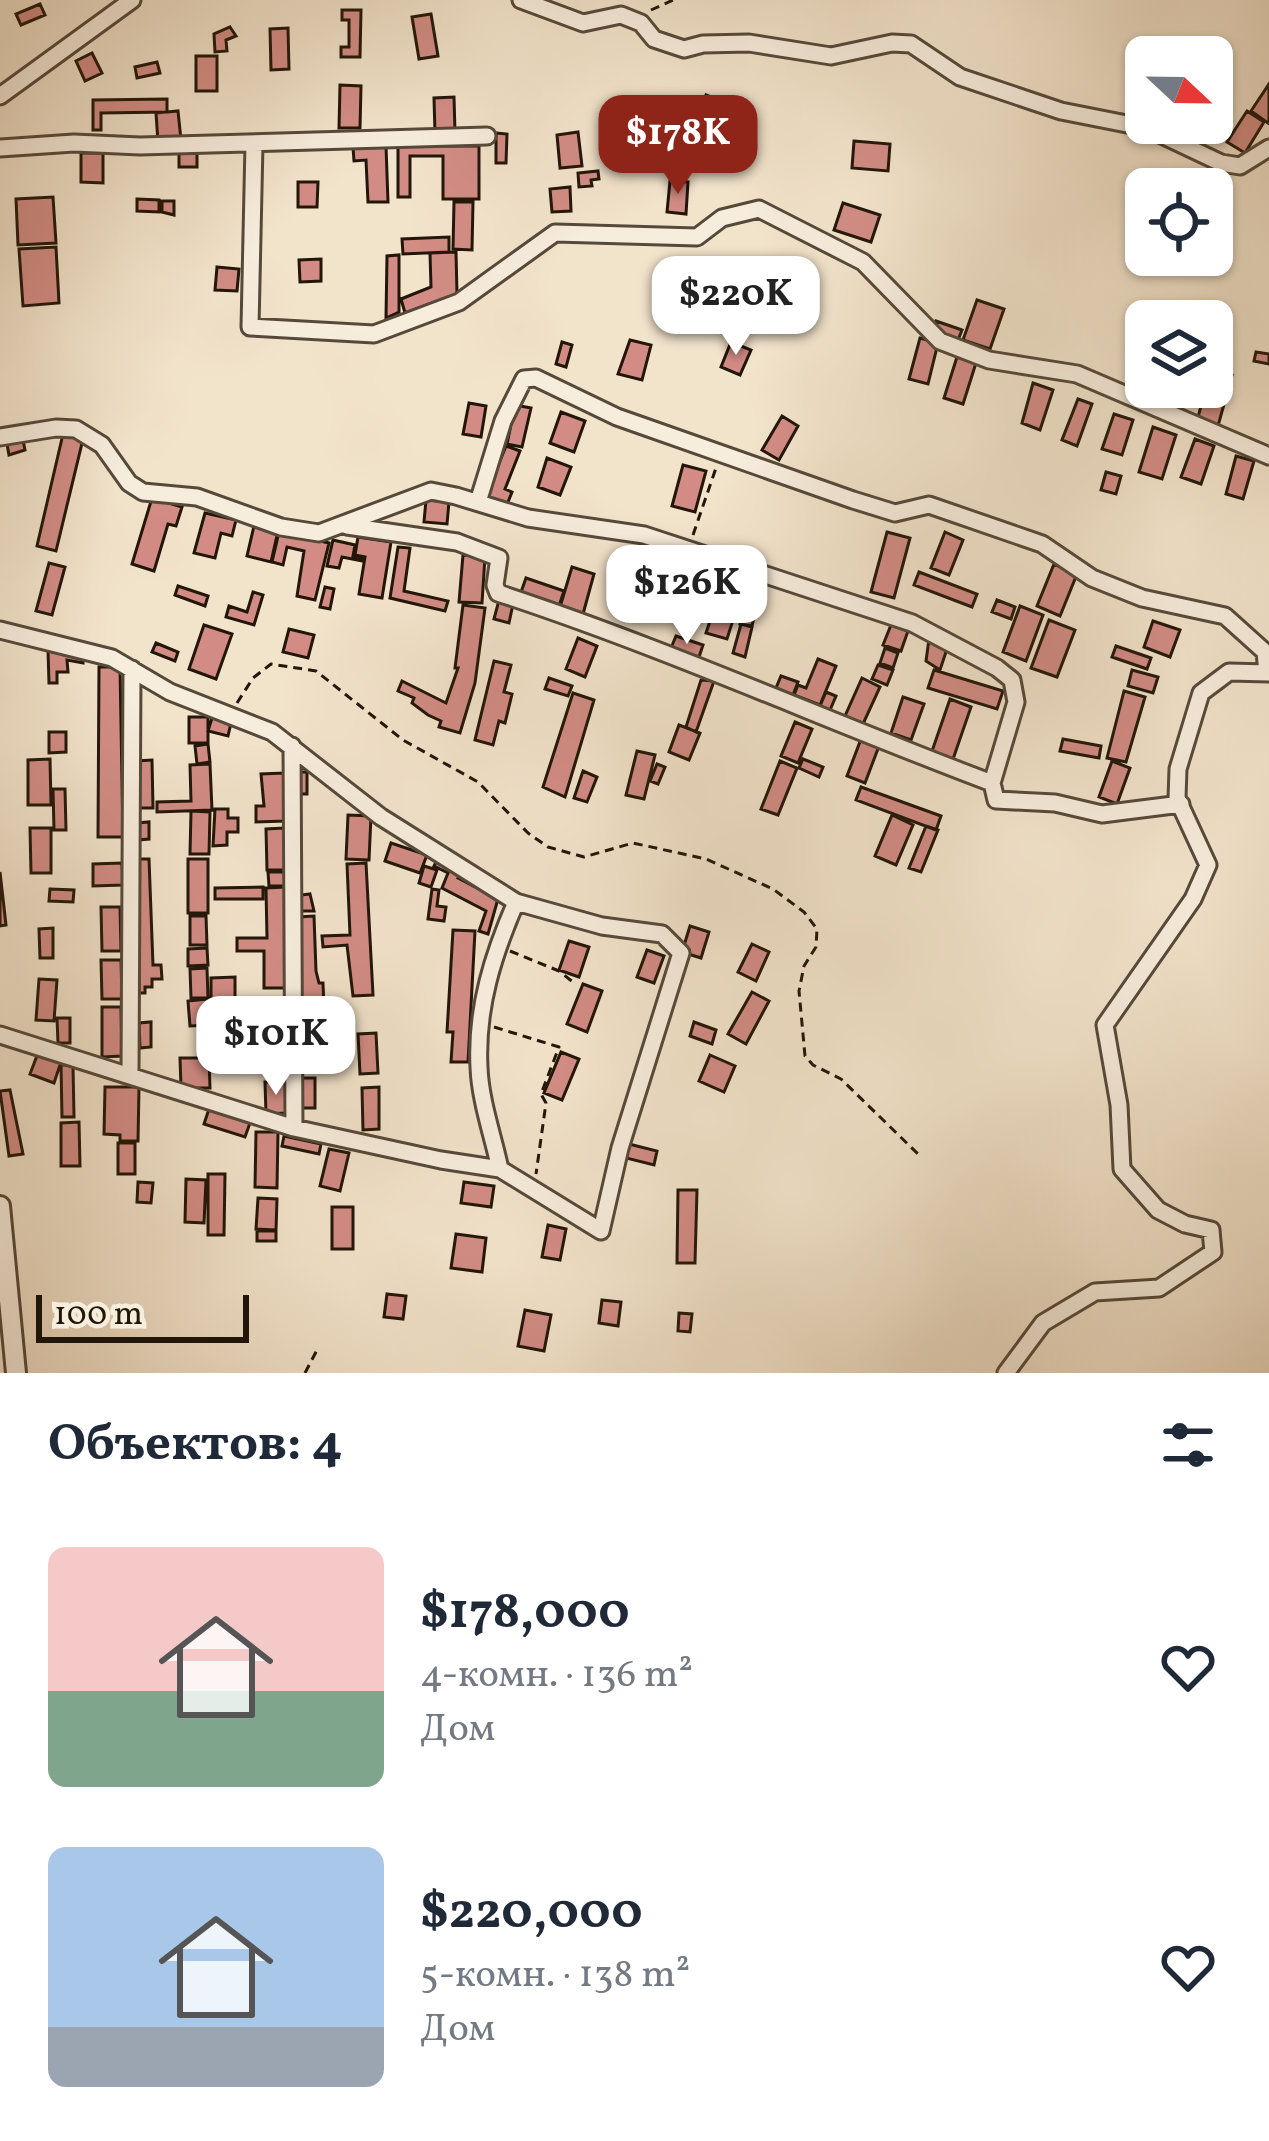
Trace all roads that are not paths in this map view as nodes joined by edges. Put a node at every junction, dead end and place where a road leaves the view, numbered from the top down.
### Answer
1 (132, 0) edge
2 (521, 0) edge
3 (0, 96) edge
4 (487, 136) dead end
5 (254, 145) junction
6 (0, 148) edge
7 (1269, 148) edge
8 (0, 436) edge
9 (1269, 456) edge
10 (478, 502) junction
11 (345, 526) junction
12 (0, 630) edge
13 (132, 669) junction
14 (1268, 673) edge
15 (292, 746) junction
16 (992, 783) junction
17 (1181, 804) junction
18 (516, 902) junction
19 (0, 1035) edge
20 (130, 1075) junction
21 (294, 1128) junction
22 (500, 1169) junction
23 (0, 1206) edge
24 (16, 1373) edge
25 (1006, 1373) edge

1 - 3 street
2 - 7 street
4 - 5 street
5 - 6 street
5 - 9 street
8 - 11 street
10 - 11 street
10 - 14 street
10 - 16 street
11 - 16 street
12 - 13 street
13 - 15 street
13 - 20 street
14 - 17 street
15 - 18 street
15 - 21 street
16 - 17 street
17 - 25 street
18 - 22 street
18 - 22 street
19 - 20 street
20 - 21 street
21 - 22 street
23 - 24 street

